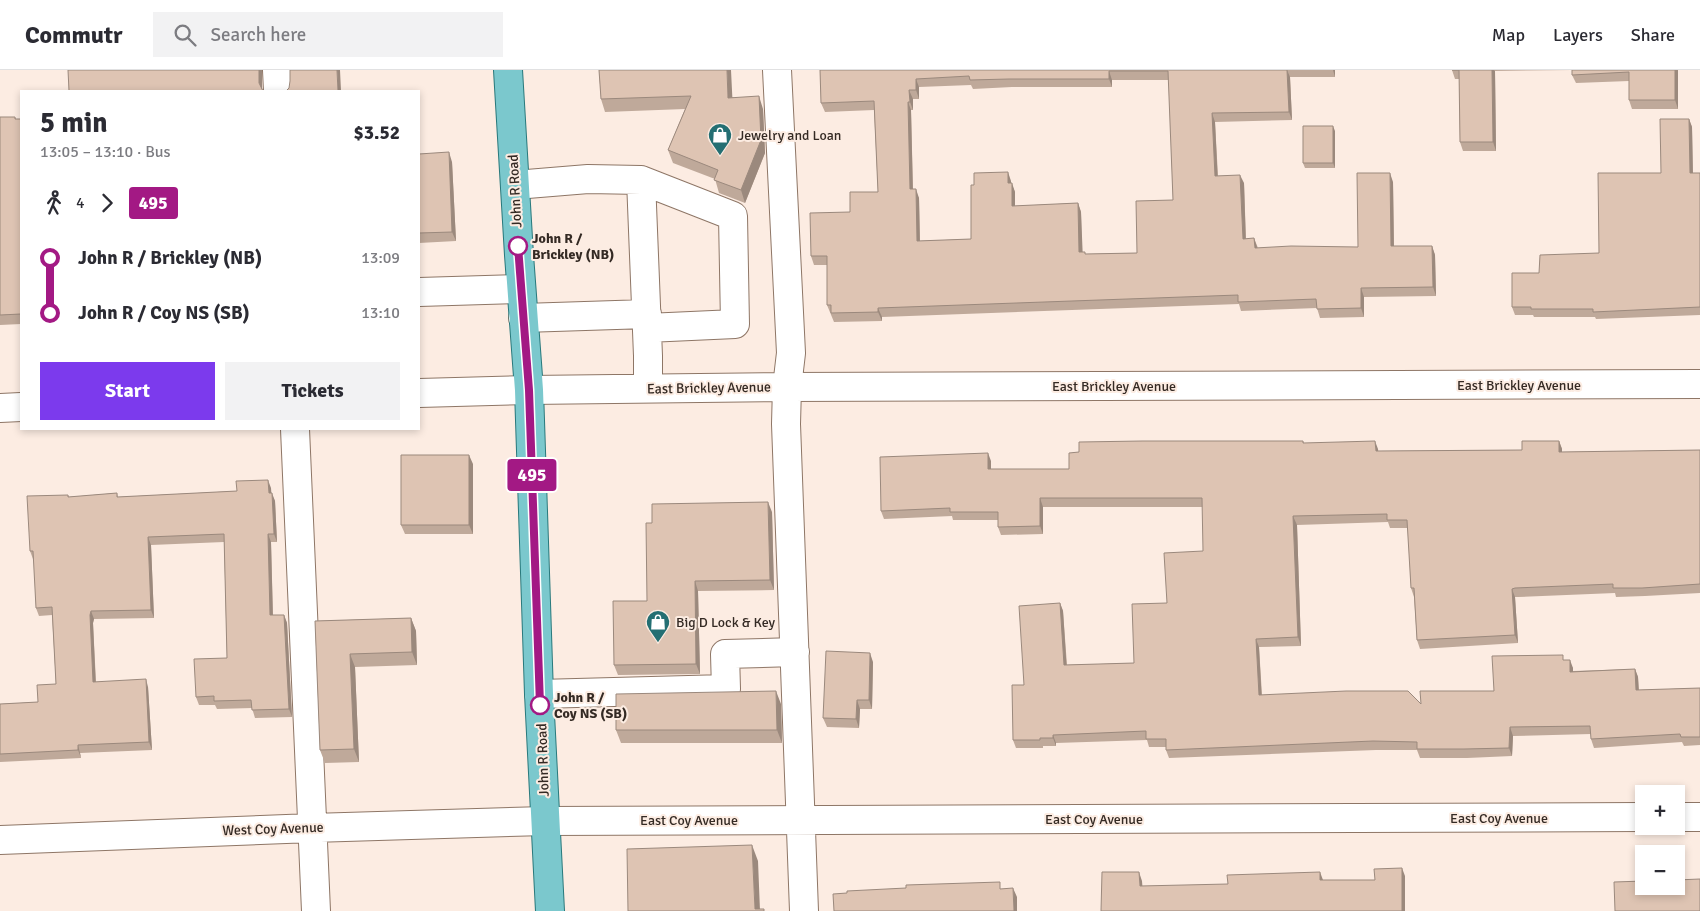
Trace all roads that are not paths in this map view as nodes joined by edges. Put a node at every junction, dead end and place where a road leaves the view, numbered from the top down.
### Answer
1 (277, 70) edge
2 (508, 70) edge
3 (777, 70) edge
4 (278, 90) edge
5 (642, 180) junction
6 (515, 185) junction
7 (521, 289) junction
8 (420, 292) edge
9 (523, 318) junction
10 (647, 321) junction
11 (1700, 384) edge
12 (787, 387) junction
13 (648, 388) junction
14 (529, 390) junction
15 (420, 393) edge
16 (20, 407) edge
17 (0, 408) edge
18 (295, 430) edge
19 (794, 652) junction
20 (540, 694) junction
21 (1685, 817) edge
22 (1700, 817) edge
23 (1635, 818) edge
24 (545, 820) junction
25 (801, 820) junction
26 (312, 828) junction
27 (0, 840) edge
28 (316, 911) edge
29 (550, 911) edge
30 (804, 911) edge

1 - 4 street
2 - 6 main road, John R Road
3 - 12 street
5 - 6 street
5 - 10 street
5 - 10 street
6 - 7 main road, John R Road
7 - 8 street
7 - 9 main road, John R Road
9 - 10 street
9 - 14 main road, John R Road
10 - 13 street
11 - 12 street, East Brickley Avenue
12 - 13 street, East Brickley Avenue
12 - 19 street
13 - 14 street, East Brickley Avenue
14 - 15 street, East Brickley Avenue
14 - 20 main road, John R Road
16 - 17 street
18 - 26 street
19 - 20 street
19 - 25 street
20 - 24 main road, John R Road
21 - 22 street
23 - 25 street, East Coy Avenue
24 - 25 street, East Coy Avenue
24 - 26 street, West Coy Avenue
24 - 29 main road, John R Road
25 - 30 street
26 - 27 street, West Coy Avenue
26 - 28 street

